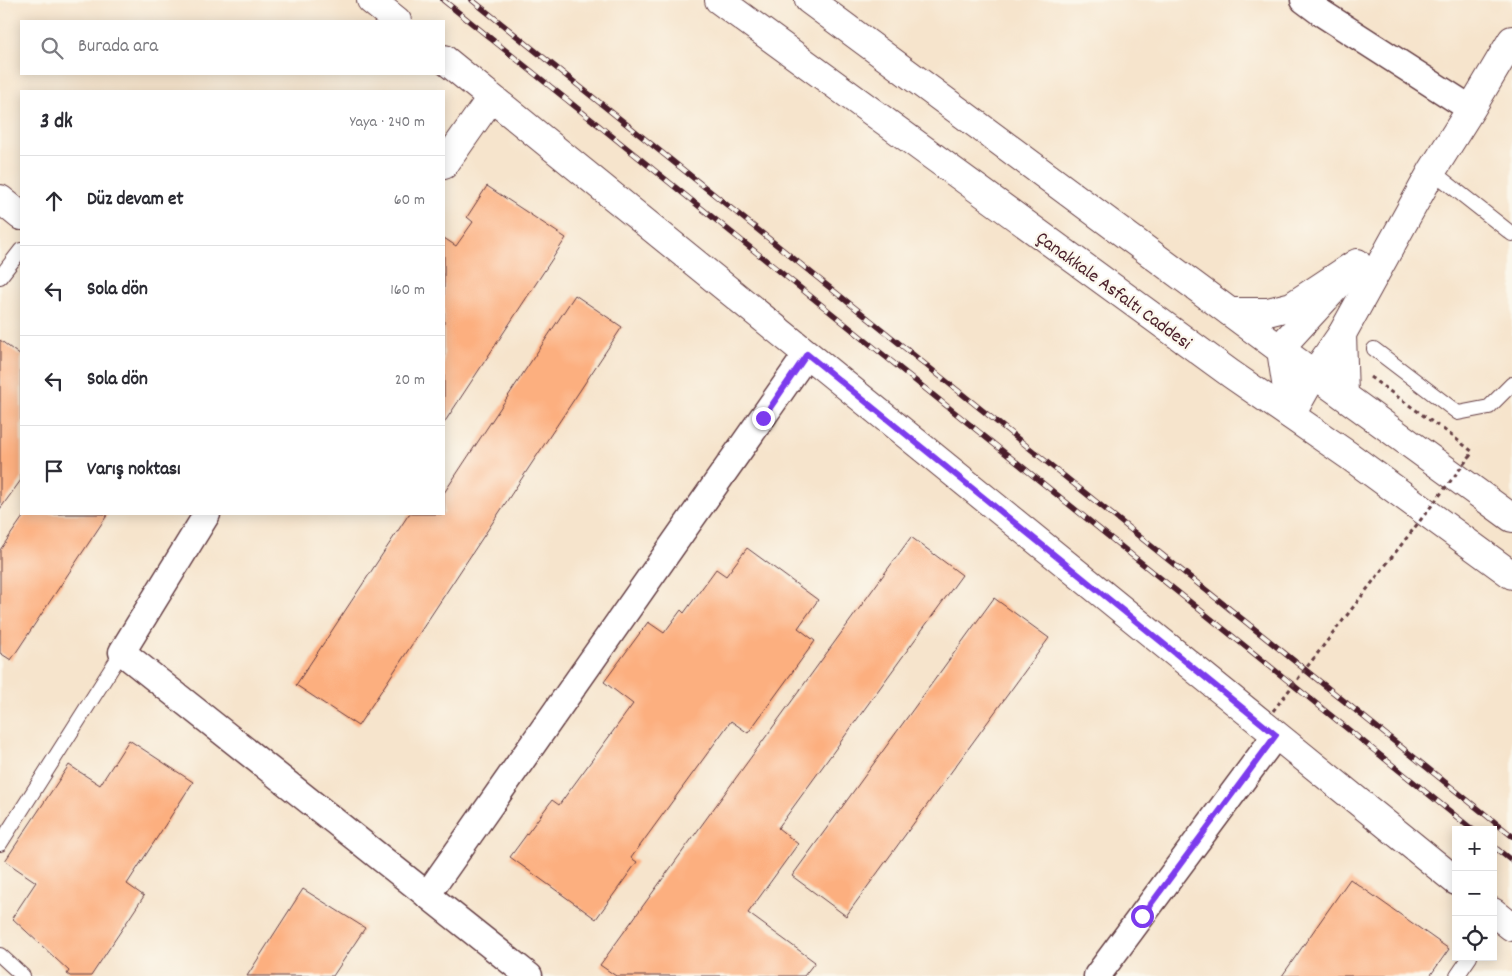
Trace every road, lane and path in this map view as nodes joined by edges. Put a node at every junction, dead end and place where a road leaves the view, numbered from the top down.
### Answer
1 (371, 0) edge
2 (719, 0) edge
3 (809, 0) edge
4 (1304, 0) edge
5 (396, 20) edge
6 (1512, 40) edge
7 (445, 60) edge
8 (492, 98) junction
9 (1472, 109) junction
10 (445, 164) edge
11 (1432, 171) junction
12 (0, 199) edge
13 (20, 215) edge
14 (1512, 234) edge
15 (20, 251) edge
16 (1357, 263) junction
17 (0, 277) edge
18 (1230, 312) junction
19 (1343, 346) junction
20 (1374, 349) dead end
21 (1281, 350) junction
22 (807, 354) junction
23 (1314, 374) junction
24 (1512, 384) edge
25 (1344, 396) junction
26 (1416, 409) dead end
27 (1290, 415) junction
28 (1473, 452) dead end
29 (206, 515) edge
30 (1512, 518) edge
31 (1512, 576) edge
32 (122, 652) junction
33 (1274, 723) junction
34 (0, 844) edge
35 (1452, 878) edge
36 (427, 895) junction
37 (0, 955) edge
38 (1467, 961) edge
39 (23, 976) edge
40 (529, 976) edge
41 (1097, 976) edge
42 (1457, 976) edge

1 - 5 main road
2 - 27 main road, Çanakkale Asfaltı Caddesi
3 - 18 main road
4 - 9 street
6 - 9 main road
7 - 8 main road
8 - 10 main road
8 - 22 main road
9 - 11 main road
11 - 14 lane
11 - 16 main road
11 - 19 main road
12 - 13 main road
15 - 17 lane
16 - 18 main road
16 - 21 main road
18 - 21 main road
19 - 23 main road
19 - 25 main road
19 - 26 path
20 - 24 lane
21 - 23 main road
21 - 27 main road
22 - 33 main road
22 - 36 street
23 - 25 main road
23 - 27 main road
25 - 30 main road
27 - 31 main road, Çanakkale Asfaltı Caddesi
28 - 33 path, bridge
29 - 32 street
32 - 34 lane
32 - 36 street
33 - 35 main road
33 - 41 street
36 - 40 street
37 - 39 lane
38 - 42 lane

